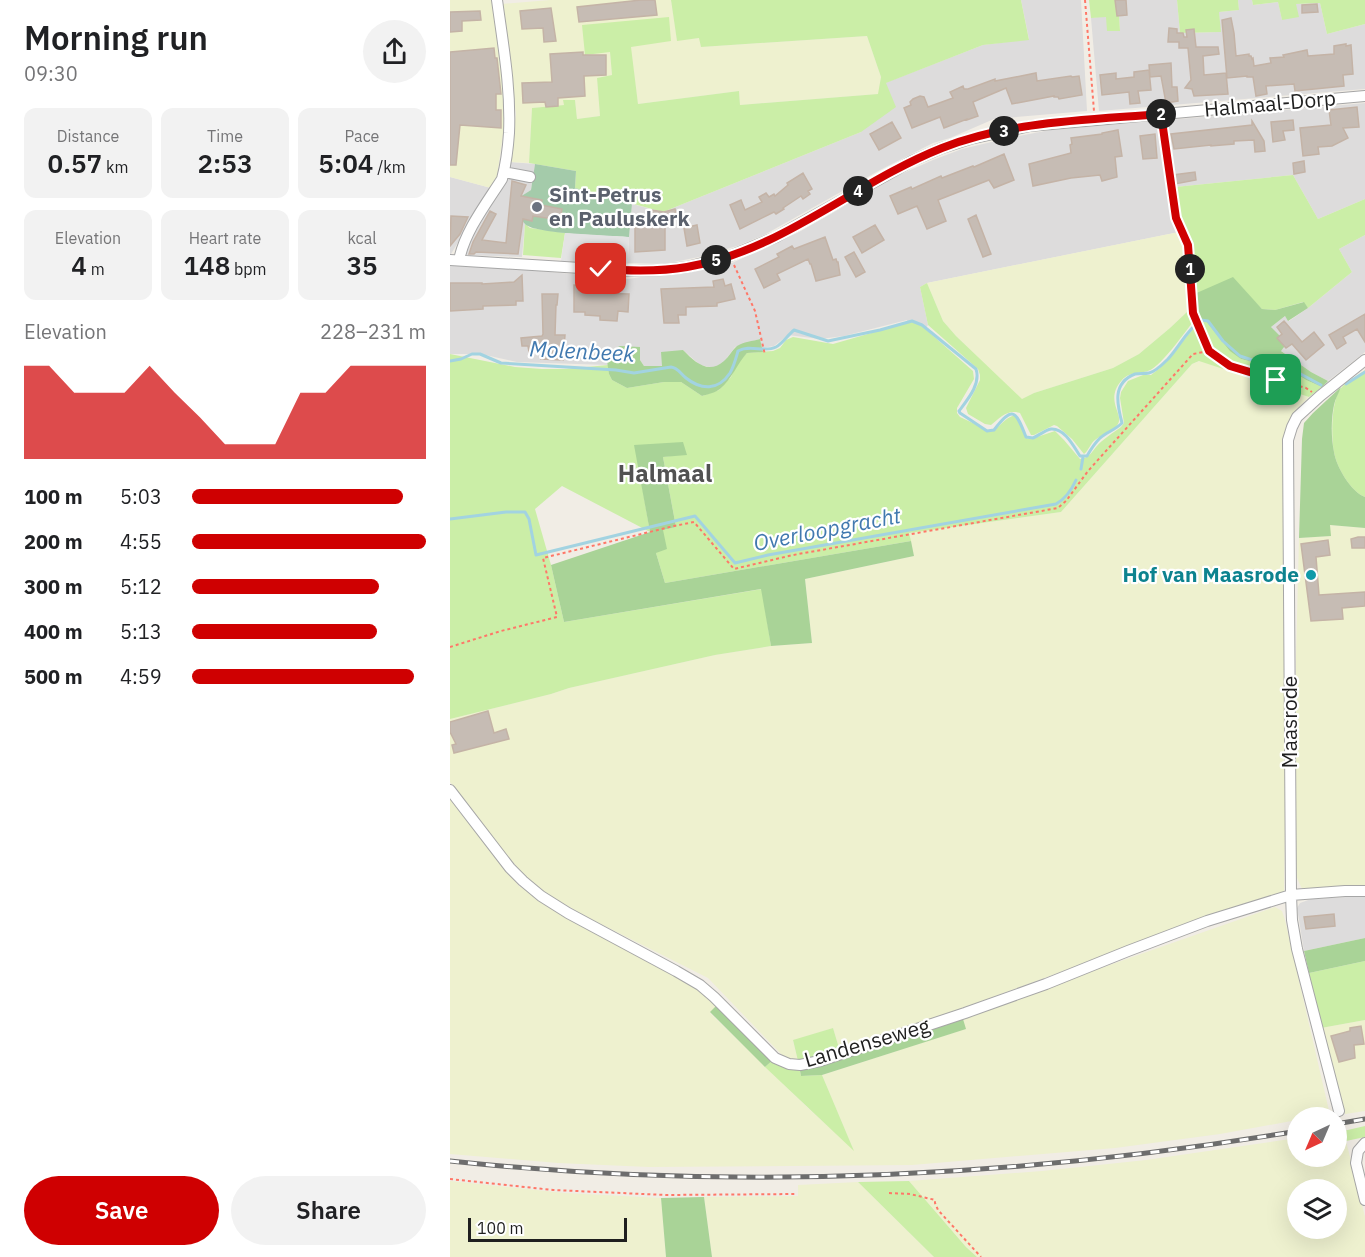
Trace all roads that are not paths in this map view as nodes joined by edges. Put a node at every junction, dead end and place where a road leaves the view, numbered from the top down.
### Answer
1 (496, 0) edge
2 (1365, 96) edge
3 (504, 172) junction
4 (530, 177) dead end
5 (455, 260) edge
6 (1365, 360) edge
7 (450, 790) edge
8 (1365, 891) edge
9 (1290, 895) junction
10 (1338, 1107) edge
11 (1365, 1143) edge
12 (1365, 1200) edge

1 - 3 street
2 - 5 street, Halmaal-Dorp
3 - 4 street
3 - 5 street
6 - 9 street, Maasrode
7 - 9 street, Landenseweg
8 - 9 street, Landenseweg
9 - 10 street, Maasrode
11 - 12 street

